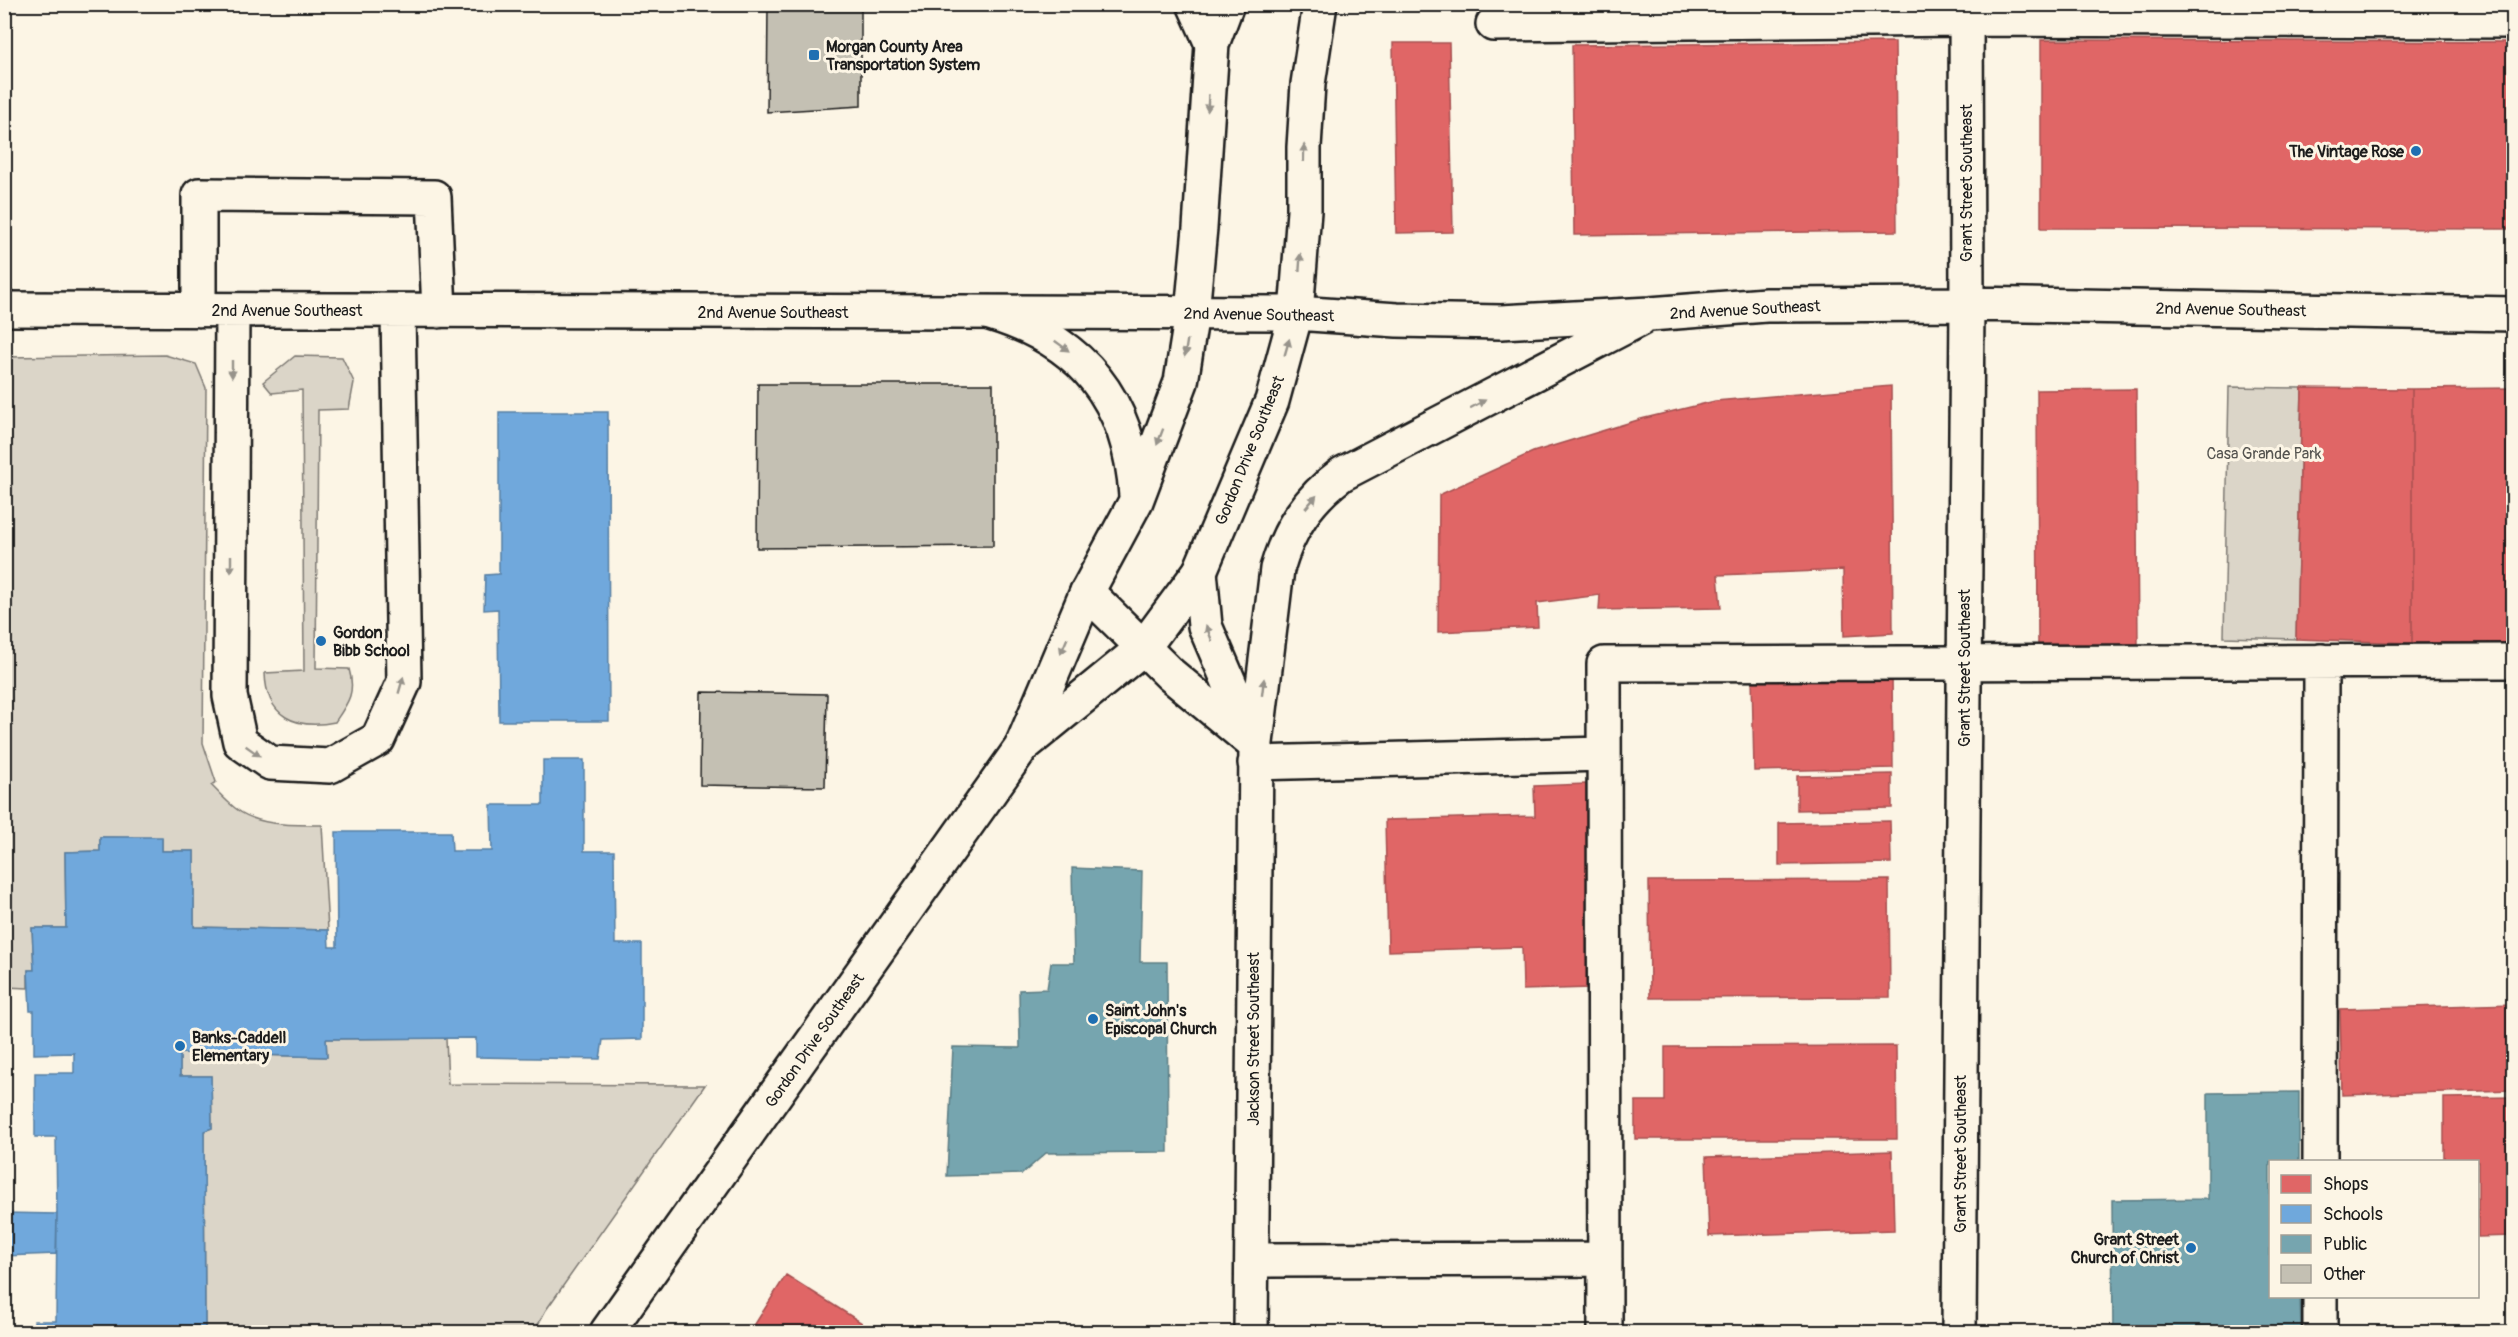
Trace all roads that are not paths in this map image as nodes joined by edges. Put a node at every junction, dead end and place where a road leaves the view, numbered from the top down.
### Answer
1 (1194, 4) edge
2 (1227, 4) edge
3 (1320, 4) edge
4 (1966, 12) edge
5 (2321, 12) edge
6 (2514, 21) edge
7 (1493, 24) dead end
8 (1212, 44) junction
9 (1967, 304) junction
10 (4, 309) edge
11 (199, 310) junction
12 (232, 310) junction
13 (398, 311) junction
14 (438, 311) junction
15 (990, 313) junction
16 (1192, 313) junction
17 (1296, 313) junction
18 (1650, 314) junction
19 (2514, 314) edge
20 (1136, 501) junction
21 (1200, 571) junction
22 (1087, 592) junction
23 (1143, 648) junction
24 (1964, 661) junction
25 (2321, 661) junction
26 (2514, 661) edge
27 (1021, 747) junction
28 (1256, 754) junction
29 (1604, 754) junction
30 (2320, 1160) edge
31 (1605, 1259) junction
32 (1252, 1260) junction
33 (2320, 1298) edge
34 (607, 1332) edge
35 (1251, 1332) edge
36 (1605, 1332) edge
37 (1959, 1332) edge
38 (2320, 1332) edge

1 - 8 street
2 - 8 street, Gordon Drive Southeast
17 -> 3 street, Gordon Drive Southeast
4 - 5 street
4 - 7 street
4 - 9 street, Grant Street Southeast
5 - 6 street
8 -> 16 street, Gordon Drive Southeast
9 - 18 street, 2nd Avenue Southeast
9 - 19 street, 2nd Avenue Southeast
9 - 24 street, Grant Street Southeast
10 - 11 street, 2nd Avenue Southeast
11 - 12 street, 2nd Avenue Southeast
11 - 14 street
12 - 13 street, 2nd Avenue Southeast
12 -> 13 street
13 - 14 street, 2nd Avenue Southeast
14 - 15 street, 2nd Avenue Southeast
15 - 16 street, 2nd Avenue Southeast
15 -> 20 street
16 - 17 street, 2nd Avenue Southeast
16 -> 20 street, Gordon Drive Southeast
17 - 18 street, 2nd Avenue Southeast
21 -> 17 street, Gordon Drive Southeast
28 -> 18 street
20 - 22 street, Gordon Drive Southeast
21 - 23 street, Gordon Drive Southeast
28 -> 21 street, Jackson Street Southeast
22 - 23 street
22 -> 27 street, Gordon Drive Southeast
23 - 27 street, Gordon Drive Southeast
23 - 28 street
24 - 25 street
24 - 29 street
24 - 37 street, Grant Street Southeast
25 - 26 street
25 - 30 street
27 - 34 street, Gordon Drive Southeast
28 - 29 street
28 - 32 street, Jackson Street Southeast
29 - 31 street
31 - 32 street
31 - 36 street
32 - 35 street, Jackson Street Southeast
33 - 38 street

